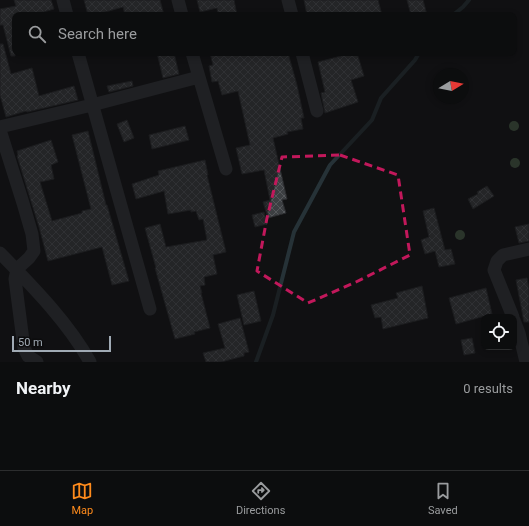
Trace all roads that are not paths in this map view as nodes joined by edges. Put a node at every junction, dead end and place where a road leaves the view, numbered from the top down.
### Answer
1 (63, 0) edge
2 (178, 0) edge
3 (288, 0) edge
4 (66, 12) edge
5 (181, 12) edge
6 (291, 12) edge
7 (79, 56) edge
8 (193, 56) edge
9 (303, 56) edge
10 (199, 77) junction
11 (92, 105) junction
12 (318, 111) dead end
13 (0, 127) edge
14 (0, 130) edge
15 (226, 169) dead end
16 (529, 249) edge
17 (0, 253) edge
18 (17, 269) junction
19 (150, 309) dead end
20 (512, 314) edge
21 (517, 328) edge
22 (37, 362) edge
23 (90, 362) edge
24 (526, 362) edge

1 - 4 street
2 - 5 street
3 - 6 street
7 - 11 street
8 - 10 street
9 - 12 street
10 - 11 street
10 - 15 street
11 - 13 street
11 - 19 street
14 - 18 street
16 - 20 street
17 - 18 street
18 - 22 street
18 - 23 street
21 - 24 street

